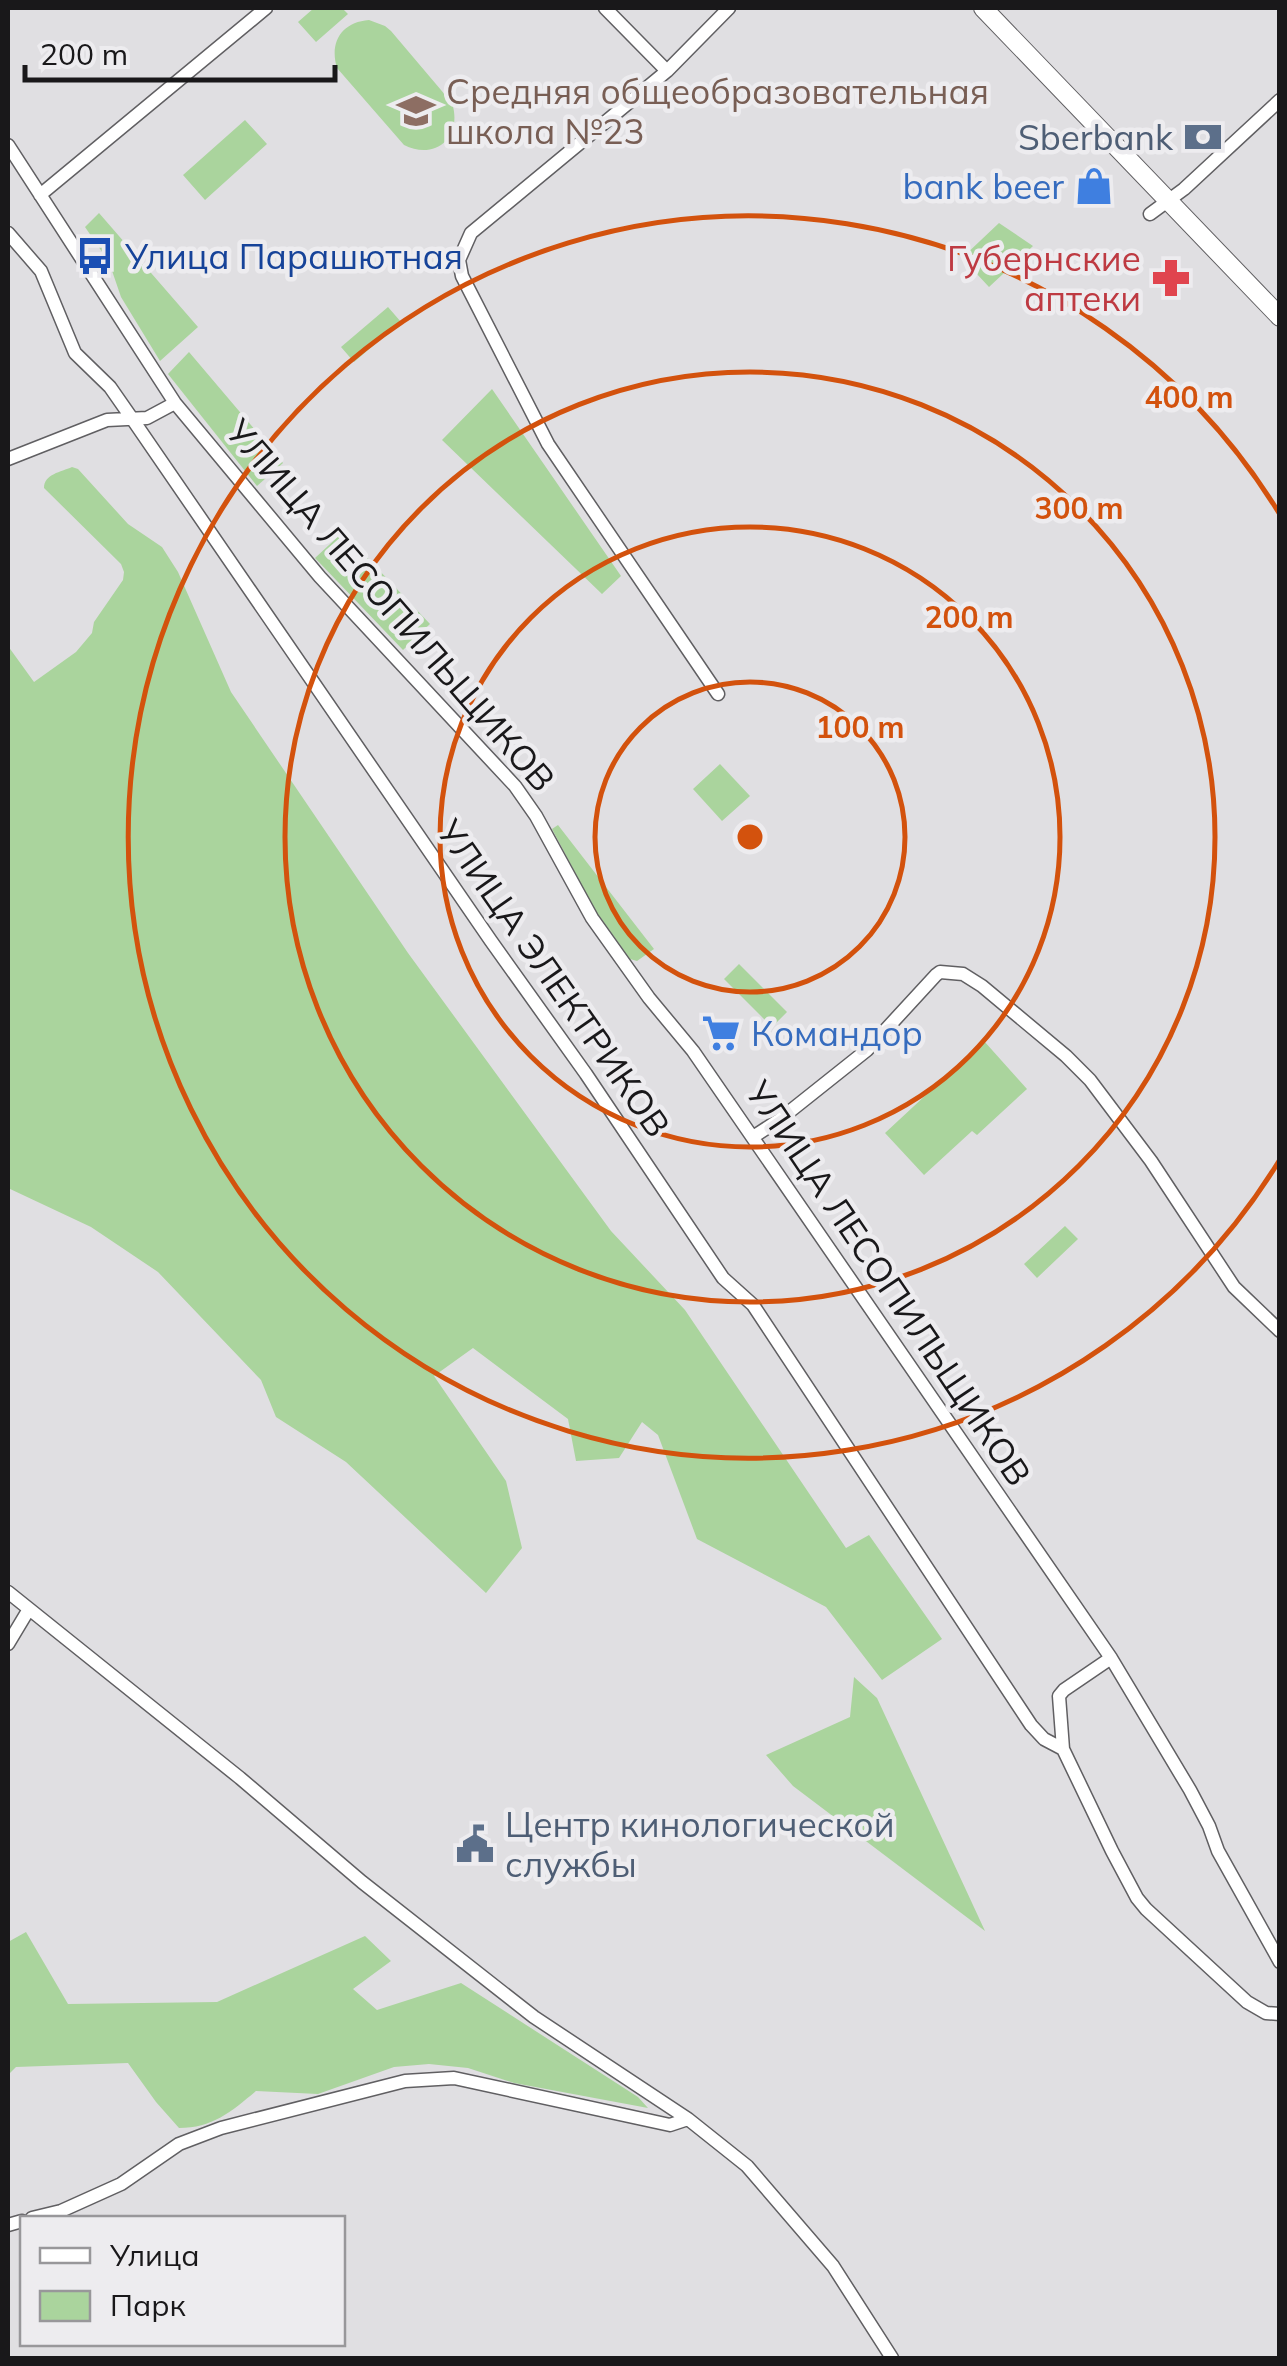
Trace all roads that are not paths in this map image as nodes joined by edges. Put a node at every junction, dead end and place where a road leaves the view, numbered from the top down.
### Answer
1 (266, 8) edge
2 (604, 8) edge
3 (729, 8) edge
4 (984, 8) edge
5 (667, 71) junction
6 (1280, 100) edge
7 (8, 146) edge
8 (40, 195) junction
9 (1167, 201) junction
10 (1150, 214) dead end
11 (8, 233) edge
12 (1280, 317) edge
13 (175, 403) junction
14 (134, 420) junction
15 (8, 460) edge
16 (718, 694) dead end
17 (753, 1138) junction
18 (1280, 1331) edge
19 (8, 1592) edge
20 (28, 1609) junction
21 (8, 1644) edge
22 (1111, 1658) junction
23 (1063, 1749) junction
24 (1280, 1962) edge
25 (1280, 2014) edge
26 (688, 2118) junction
27 (39, 2216) edge
28 (892, 2358) edge

1 - 8 street
2 - 5 street
3 - 5 street
4 - 9 main road
5 - 16 street
6 - 9 street
7 - 8 street, УЛИЦА ЛЕСОПИЛЬЩИКОВ
8 - 13 street, УЛИЦА ЛЕСОПИЛЬЩИКОВ
9 - 10 street
9 - 12 main road
11 - 14 street, УЛИЦА ЭЛЕКТРИКОВ
13 - 14 street
13 - 17 street, УЛИЦА ЛЕСОПИЛЬЩИКОВ
14 - 15 street
14 - 23 street, УЛИЦА ЭЛЕКТРИКОВ
17 - 18 street
17 - 22 street, УЛИЦА ЛЕСОПИЛЬЩИКОВ
19 - 20 street
20 - 21 street
20 - 26 street
22 - 23 street
22 - 24 street, УЛИЦА ЛЕСОПИЛЬЩИКОВ
23 - 25 street
26 - 27 street
26 - 28 street

